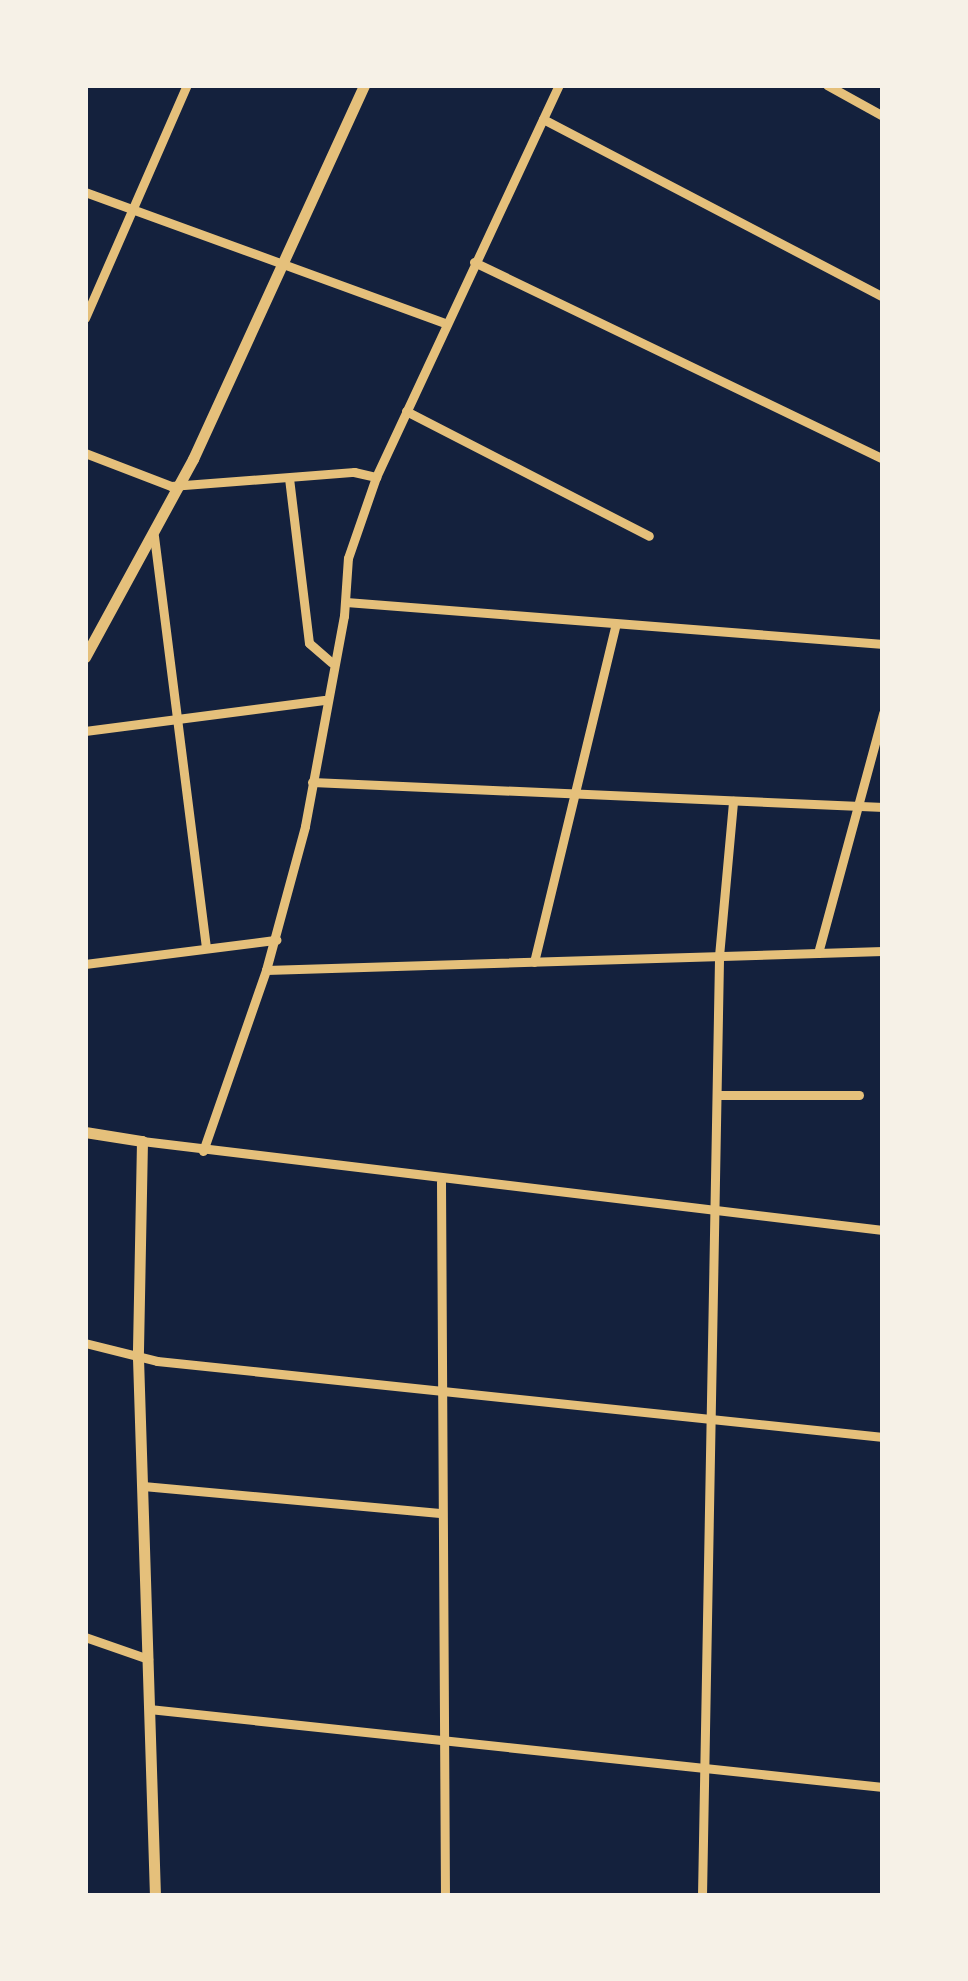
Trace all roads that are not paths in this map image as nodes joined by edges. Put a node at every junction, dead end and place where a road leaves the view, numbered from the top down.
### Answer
1 (187, 85) edge
2 (364, 85) edge
3 (559, 85) edge
4 (827, 85) edge
5 (883, 116) edge
6 (543, 120) junction
7 (85, 192) edge
8 (131, 208) junction
9 (474, 262) junction
10 (281, 266) junction
11 (883, 297) edge
12 (85, 318) edge
13 (446, 324) junction
14 (406, 410) junction
15 (85, 454) edge
16 (883, 459) edge
17 (288, 478) junction
18 (376, 478) junction
19 (180, 486) junction
20 (154, 536) junction
21 (649, 536) dead end
22 (346, 602) junction
23 (616, 624) junction
24 (883, 644) edge
25 (85, 657) edge
26 (332, 663) junction
27 (324, 700) junction
28 (883, 713) edge
29 (177, 716) junction
30 (85, 731) edge
31 (312, 782) junction
32 (573, 794) junction
33 (732, 801) junction
34 (858, 805) junction
35 (883, 807) edge
36 (276, 940) junction
37 (206, 947) junction
38 (883, 951) edge
39 (818, 953) junction
40 (720, 956) junction
41 (534, 962) junction
42 (85, 964) edge
43 (266, 970) junction
44 (721, 1096) junction
45 (859, 1096) dead end
46 (85, 1132) edge
47 (142, 1142) junction
48 (203, 1151) junction
49 (441, 1182) junction
50 (718, 1211) junction
51 (883, 1230) edge
52 (85, 1343) edge
53 (138, 1358) junction
54 (442, 1389) junction
55 (716, 1420) junction
56 (883, 1438) edge
57 (143, 1486) junction
58 (440, 1512) junction
59 (85, 1637) edge
60 (148, 1659) junction
61 (149, 1710) junction
62 (442, 1744) junction
63 (706, 1769) junction
64 (883, 1786) edge
65 (155, 1896) edge
66 (446, 1896) edge
67 (702, 1896) edge

1 - 8 street
2 - 10 street
3 - 6 street
4 - 5 street
6 - 9 street
6 - 11 street
7 - 8 street
8 - 10 street
8 - 12 street
9 - 13 street
9 - 16 street
10 - 13 street
10 - 19 street
13 - 14 street
14 - 18 street
14 - 21 street
15 - 19 street
17 - 18 street
17 - 19 street
17 - 26 street
18 - 22 street
19 - 20 street
20 - 25 street
20 - 29 street
22 - 23 street
22 - 26 street
23 - 24 street
23 - 32 street
26 - 27 street
27 - 29 street
27 - 31 street
28 - 34 street
29 - 30 street
29 - 37 street
31 - 32 street
31 - 36 street
32 - 33 street
32 - 41 street
33 - 34 street
33 - 40 street
34 - 35 street
34 - 39 street
36 - 37 street
36 - 43 street
37 - 42 street
38 - 39 street
39 - 40 street
40 - 41 street
40 - 44 street
41 - 43 street
43 - 48 street
44 - 45 street
44 - 50 street
46 - 47 street
47 - 48 street
47 - 53 street
48 - 49 street
49 - 50 street
49 - 54 street
50 - 51 street
50 - 55 street
52 - 53 street
53 - 54 street
53 - 57 street
54 - 55 street
54 - 58 street
55 - 56 street
55 - 63 street
57 - 58 street
57 - 60 street
58 - 62 street
59 - 60 street
60 - 61 street
61 - 62 street
61 - 65 street
62 - 63 street
62 - 66 street
63 - 64 street
63 - 67 street

